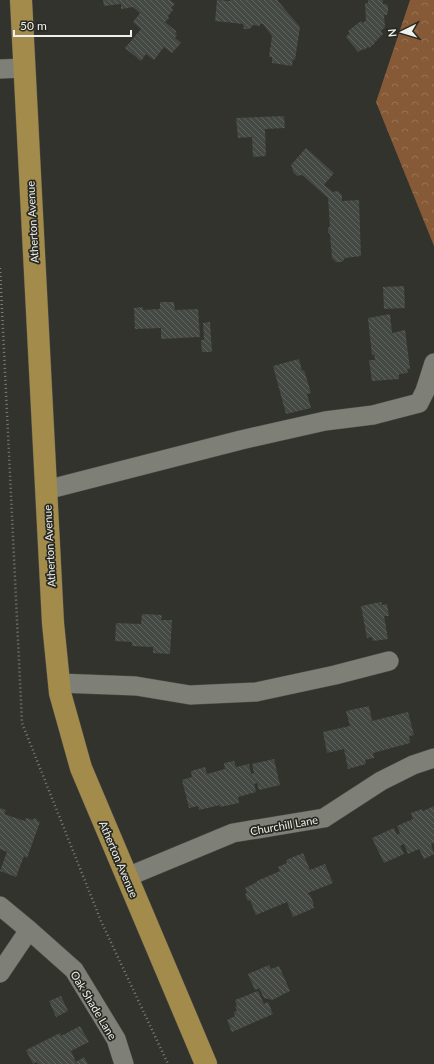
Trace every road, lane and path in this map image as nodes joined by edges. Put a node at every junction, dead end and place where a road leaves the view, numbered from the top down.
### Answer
1 (21, 0) edge
2 (25, 68) junction
3 (0, 69) edge
4 (434, 363) edge
5 (46, 490) junction
6 (389, 661) dead end
7 (59, 683) junction
8 (434, 758) edge
9 (127, 877) junction
10 (0, 906) edge
11 (29, 930) junction
12 (0, 973) edge
13 (124, 1064) edge
14 (206, 1064) edge

1 - 2 main road, Atherton Avenue
2 - 3 street
2 - 5 main road, Atherton Avenue
4 - 5 street
5 - 7 main road, Atherton Avenue
6 - 7 street
7 - 9 main road, Atherton Avenue
8 - 9 street, Churchill Lane
9 - 14 main road, Atherton Avenue
10 - 11 street, Oak Shade Lane
11 - 12 street
11 - 13 street, Oak Shade Lane

